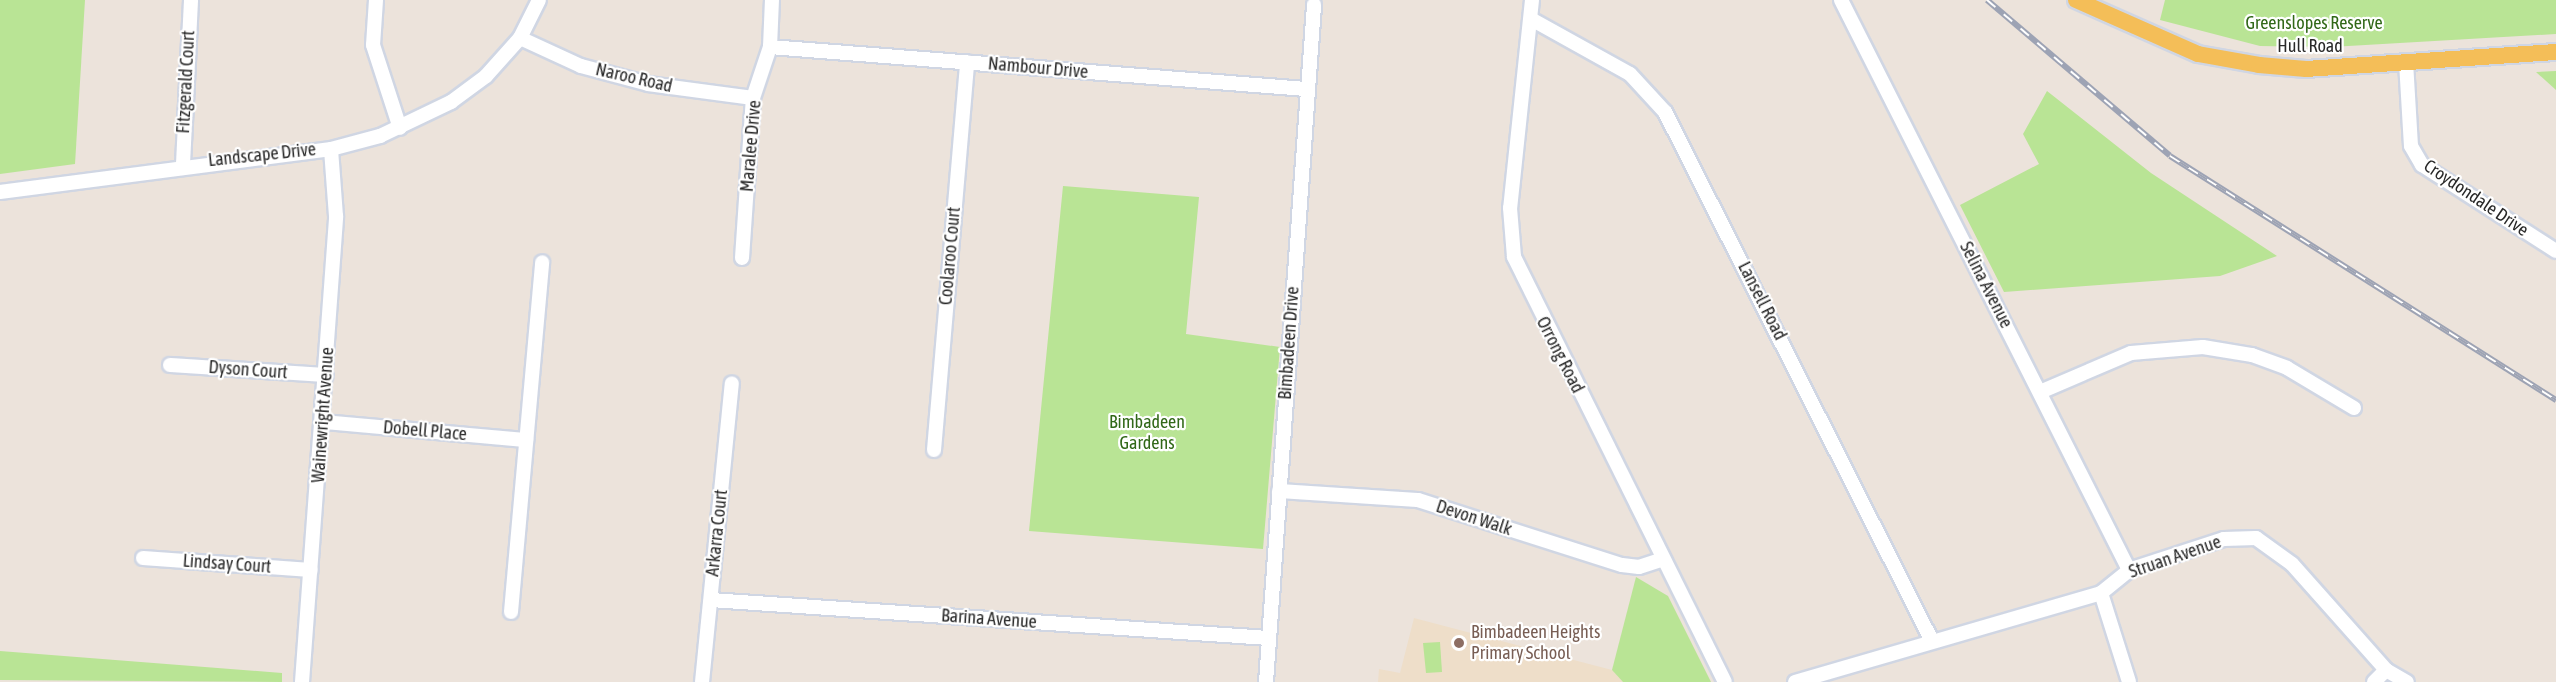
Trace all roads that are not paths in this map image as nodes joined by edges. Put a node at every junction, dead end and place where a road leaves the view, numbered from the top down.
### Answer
1 (191, 0) edge
2 (376, 0) edge
3 (539, 0) edge
4 (772, 0) edge
5 (1532, 0) edge
6 (1841, 0) edge
7 (2076, 0) edge
8 (1314, 5) dead end
9 (1531, 19) junction
10 (520, 38) junction
11 (770, 47) junction
12 (2556, 52) edge
13 (967, 62) junction
14 (2406, 62) junction
15 (1306, 89) junction
16 (753, 98) junction
17 (400, 128) junction
18 (330, 149) junction
19 (183, 164) junction
20 (0, 192) edge
21 (2556, 251) edge
22 (742, 258) dead end
23 (542, 262) dead end
24 (170, 365) dead end
25 (326, 375) junction
26 (732, 384) dead end
27 (2040, 392) junction
28 (2354, 408) dead end
29 (324, 422) junction
30 (526, 440) junction
31 (934, 450) dead end
32 (1279, 491) junction
33 (144, 558) dead end
34 (1663, 559) junction
35 (311, 570) junction
36 (2129, 570) junction
37 (2102, 592) junction
38 (711, 600) junction
39 (512, 612) dead end
40 (1268, 638) junction
41 (1931, 639) junction
42 (2386, 670) junction
43 (302, 682) edge
44 (702, 682) edge
45 (1266, 682) edge
46 (1725, 682) edge
47 (1795, 682) edge
48 (2128, 682) edge
49 (2374, 682) edge
50 (2407, 682) edge

1 - 19 street, Fitzgerald Court
2 - 17 street
3 - 10 street, Landscape Drive
4 - 11 street, Maralee Drive
5 - 9 street, Orrong Road
6 - 27 street, Selina Avenue
7 - 14 main road, Hull Road
8 - 15 street, Bimbadeen Drive
9 - 34 street, Orrong Road
9 - 41 street, Lansell Road
10 - 16 street, Naroo Road
10 - 17 street, Landscape Drive
11 - 13 street, Nambour Drive
11 - 16 street, Maralee Drive
12 - 14 main road, Hull Road
13 - 15 street, Nambour Drive
13 - 31 street, Coolaroo Court
14 - 21 street, Croydondale Drive
15 - 32 street, Bimbadeen Drive
16 - 22 street, Maralee Drive
17 - 18 street, Landscape Drive
18 - 19 street, Landscape Drive
18 - 25 street, Wainewright Avenue
19 - 20 street, Landscape Drive
23 - 30 street
24 - 25 street, Dyson Court
25 - 29 street, Wainewright Avenue
26 - 38 street, Arkarra Court
27 - 28 street
27 - 36 street, Selina Avenue
29 - 30 street, Dobell Place
29 - 35 street, Wainewright Avenue
30 - 39 street
32 - 34 street, Devon Walk
32 - 40 street, Bimbadeen Drive
33 - 35 street, Lindsay Court
34 - 46 street, Orrong Road
35 - 43 street, Wainewright Avenue
36 - 37 street, Struan Avenue
36 - 42 street, Struan Avenue
37 - 41 street, Struan Avenue
37 - 48 street
38 - 40 street, Barina Avenue
38 - 44 street, Arkarra Court
40 - 45 street, Bimbadeen Drive
41 - 47 street, Struan Avenue
42 - 49 street
42 - 50 street, Struan Avenue

